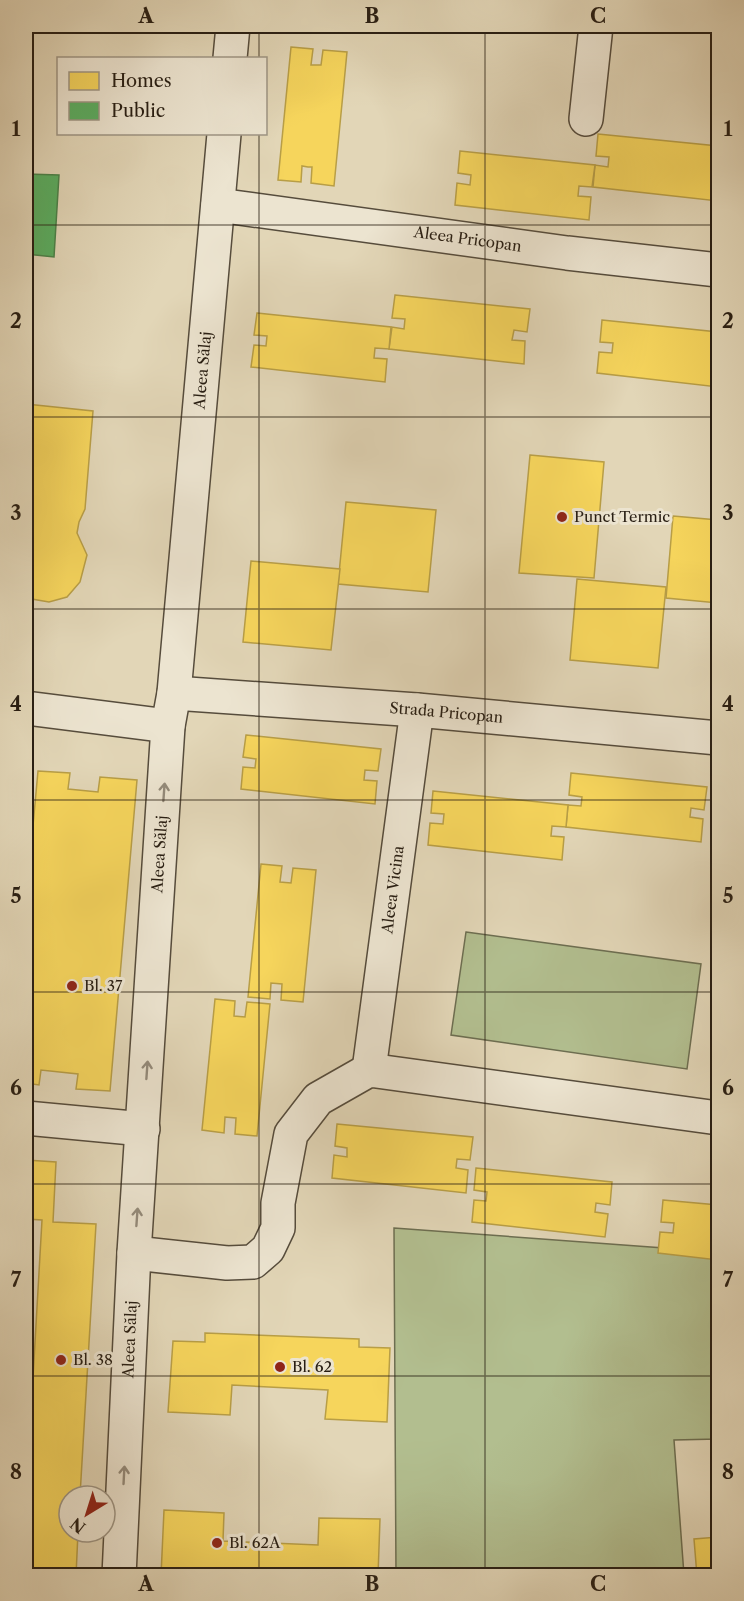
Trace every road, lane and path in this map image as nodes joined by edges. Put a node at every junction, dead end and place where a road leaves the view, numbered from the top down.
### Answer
1 (233, 26) edge
2 (596, 26) edge
3 (230, 57) edge
4 (586, 119) dead end
5 (224, 135) edge
6 (218, 205) junction
7 (718, 270) edge
8 (174, 693) junction
9 (26, 708) edge
10 (417, 710) junction
11 (168, 726) junction
12 (718, 738) edge
13 (369, 1070) junction
14 (26, 1118) edge
15 (718, 1118) edge
16 (143, 1129) junction
17 (134, 1253) junction
18 (119, 1575) edge

1 - 3 street
2 - 4 street
5 - 6 street, Aleea Sălaj
6 - 7 street, Aleea Pricopan
6 - 8 street, Aleea Sălaj
8 - 10 street, Strada Pricopan
8 - 11 street, Aleea Sălaj
9 - 11 street
10 - 12 street, Strada Pricopan
10 - 13 street, Aleea Vicina
16 -> 11 street, Aleea Sălaj
13 - 15 street
13 - 17 street
14 - 16 street
17 -> 16 street, Aleea Sălaj
18 -> 17 street, Aleea Sălaj

